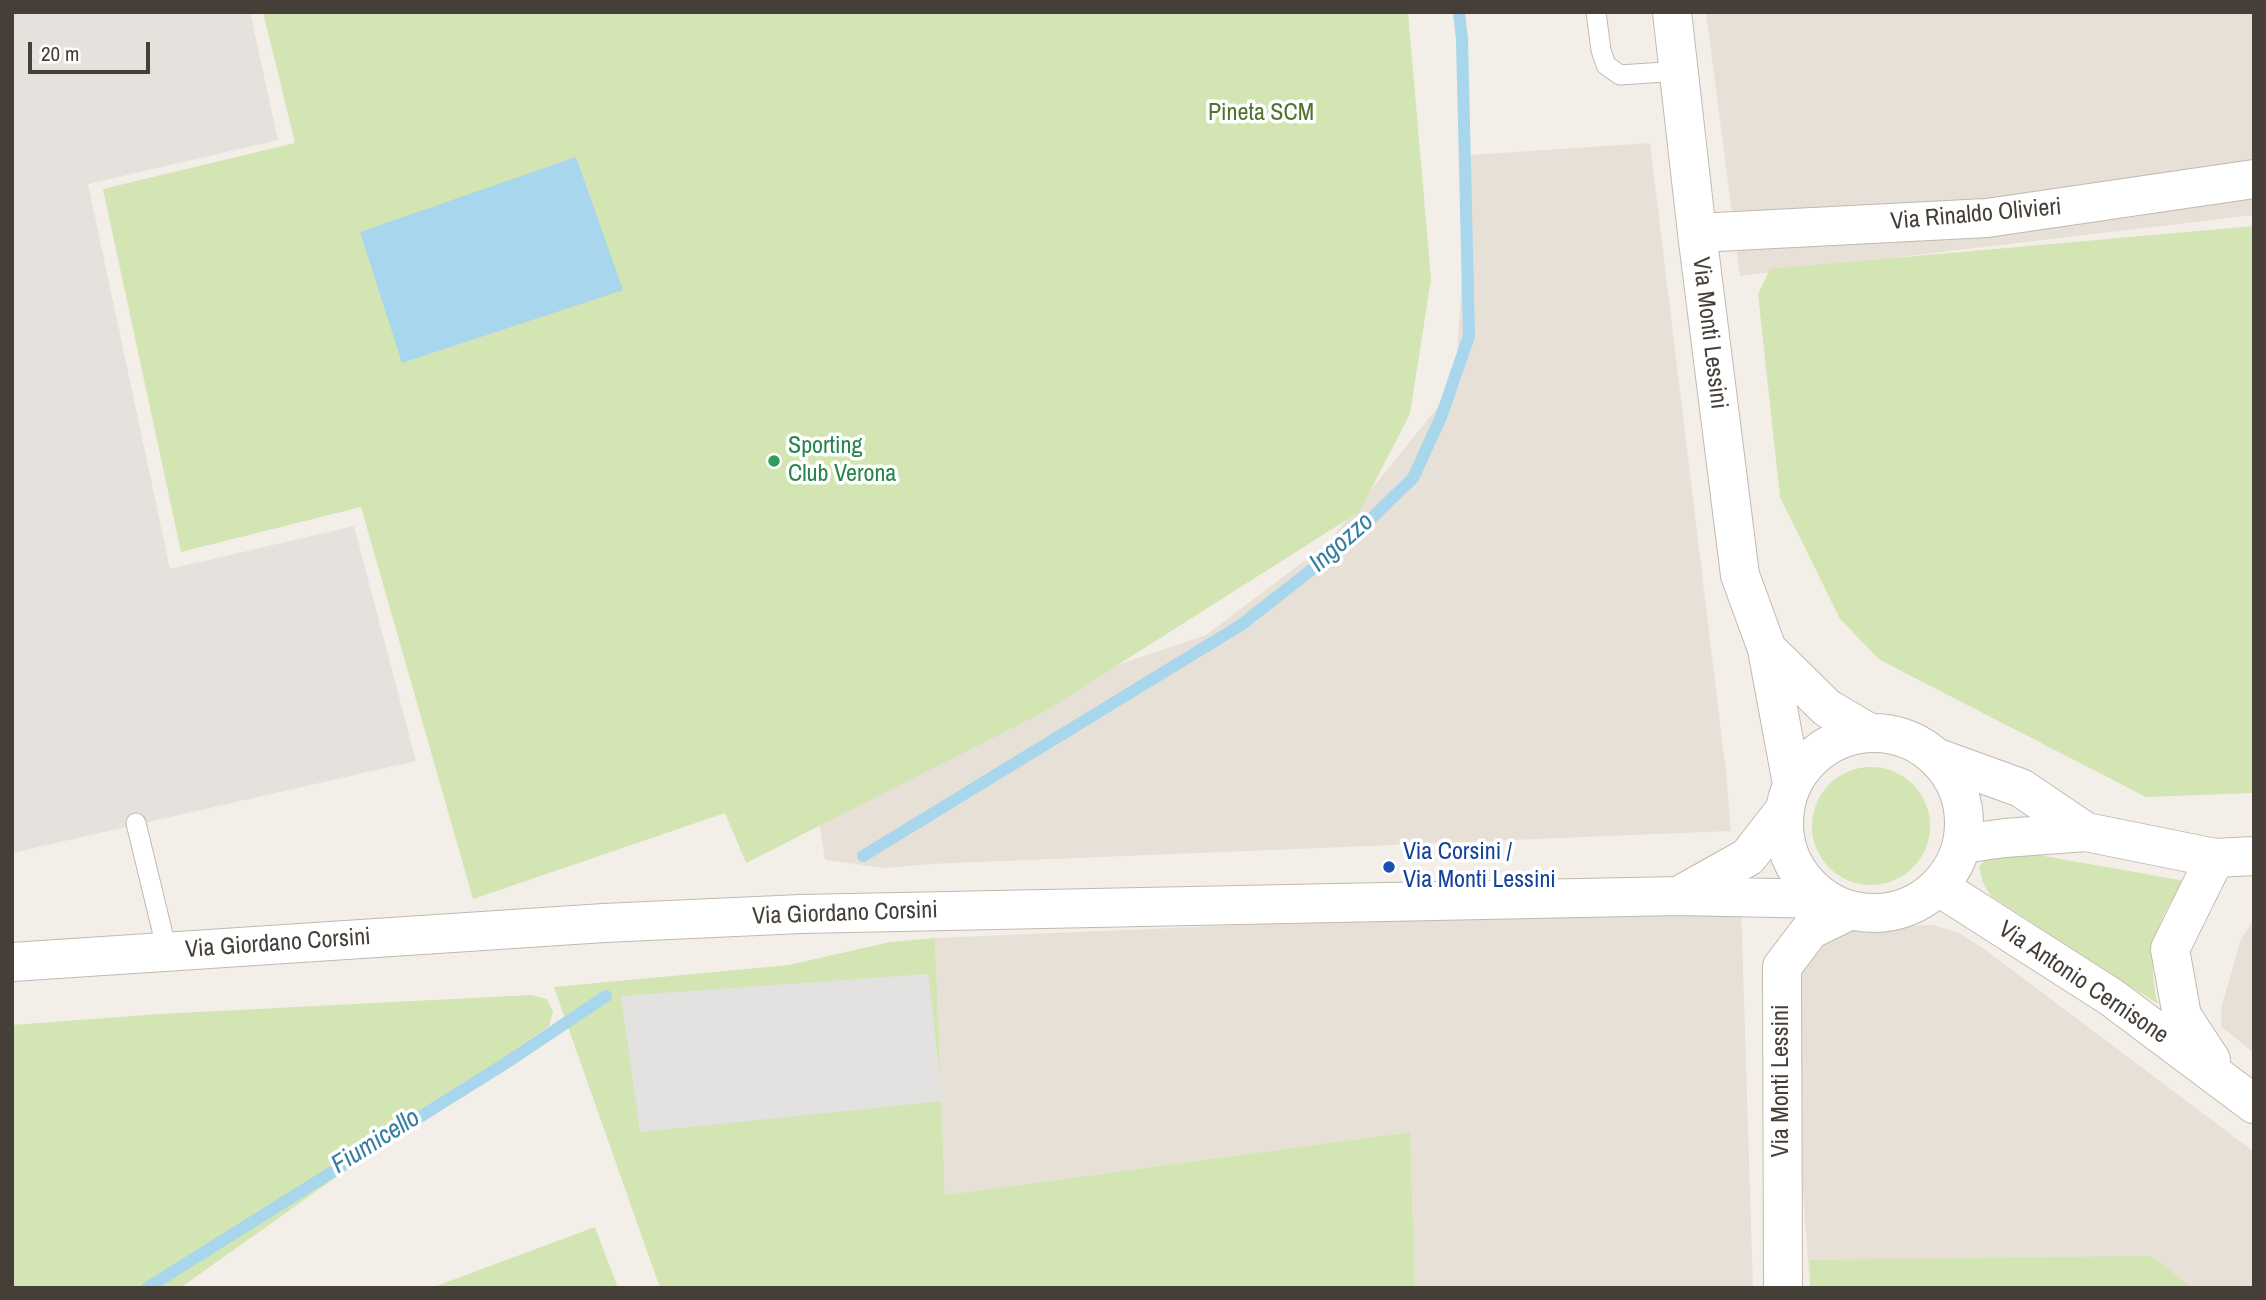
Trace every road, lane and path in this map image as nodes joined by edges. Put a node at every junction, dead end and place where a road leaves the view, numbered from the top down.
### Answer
1 (1596, 12) edge
2 (1672, 12) edge
3 (1679, 71) junction
4 (2254, 179) edge
5 (1697, 233) junction
6 (1767, 649) junction
7 (1868, 732) junction
8 (1938, 758) junction
9 (1788, 798) junction
10 (136, 822) dead end
11 (2086, 832) junction
12 (1962, 844) junction
13 (2254, 856) edge
14 (2215, 858) junction
15 (1939, 887) junction
16 (1678, 896) junction
17 (1838, 905) junction
18 (167, 951) junction
19 (12, 962) edge
20 (2240, 1093) edge
21 (1783, 1288) edge

1 - 3 lane
2 - 3 street, Via Monti Lessini
3 - 5 street, Via Monti Lessini
4 - 5 street, Via Rinaldo Olivieri
5 - 6 street, Via Monti Lessini
6 - 7 street, Via Monti Lessini
6 - 9 street, Via Monti Lessini
7 - 8 street
7 - 9 street
8 - 11 street
8 - 12 street
9 - 16 street, Via Giordano Corsini
9 - 17 street
10 - 18 lane
11 - 12 street
11 - 14 street
12 - 15 street
13 - 14 street
14 - 20 street, Via Antonio Cernisone
15 - 17 street
15 - 20 street, Via Antonio Cernisone
16 - 17 street, Via Giordano Corsini
16 - 18 street, Via Giordano Corsini
17 - 21 street, Via Monti Lessini
18 - 19 street, Via Giordano Corsini

